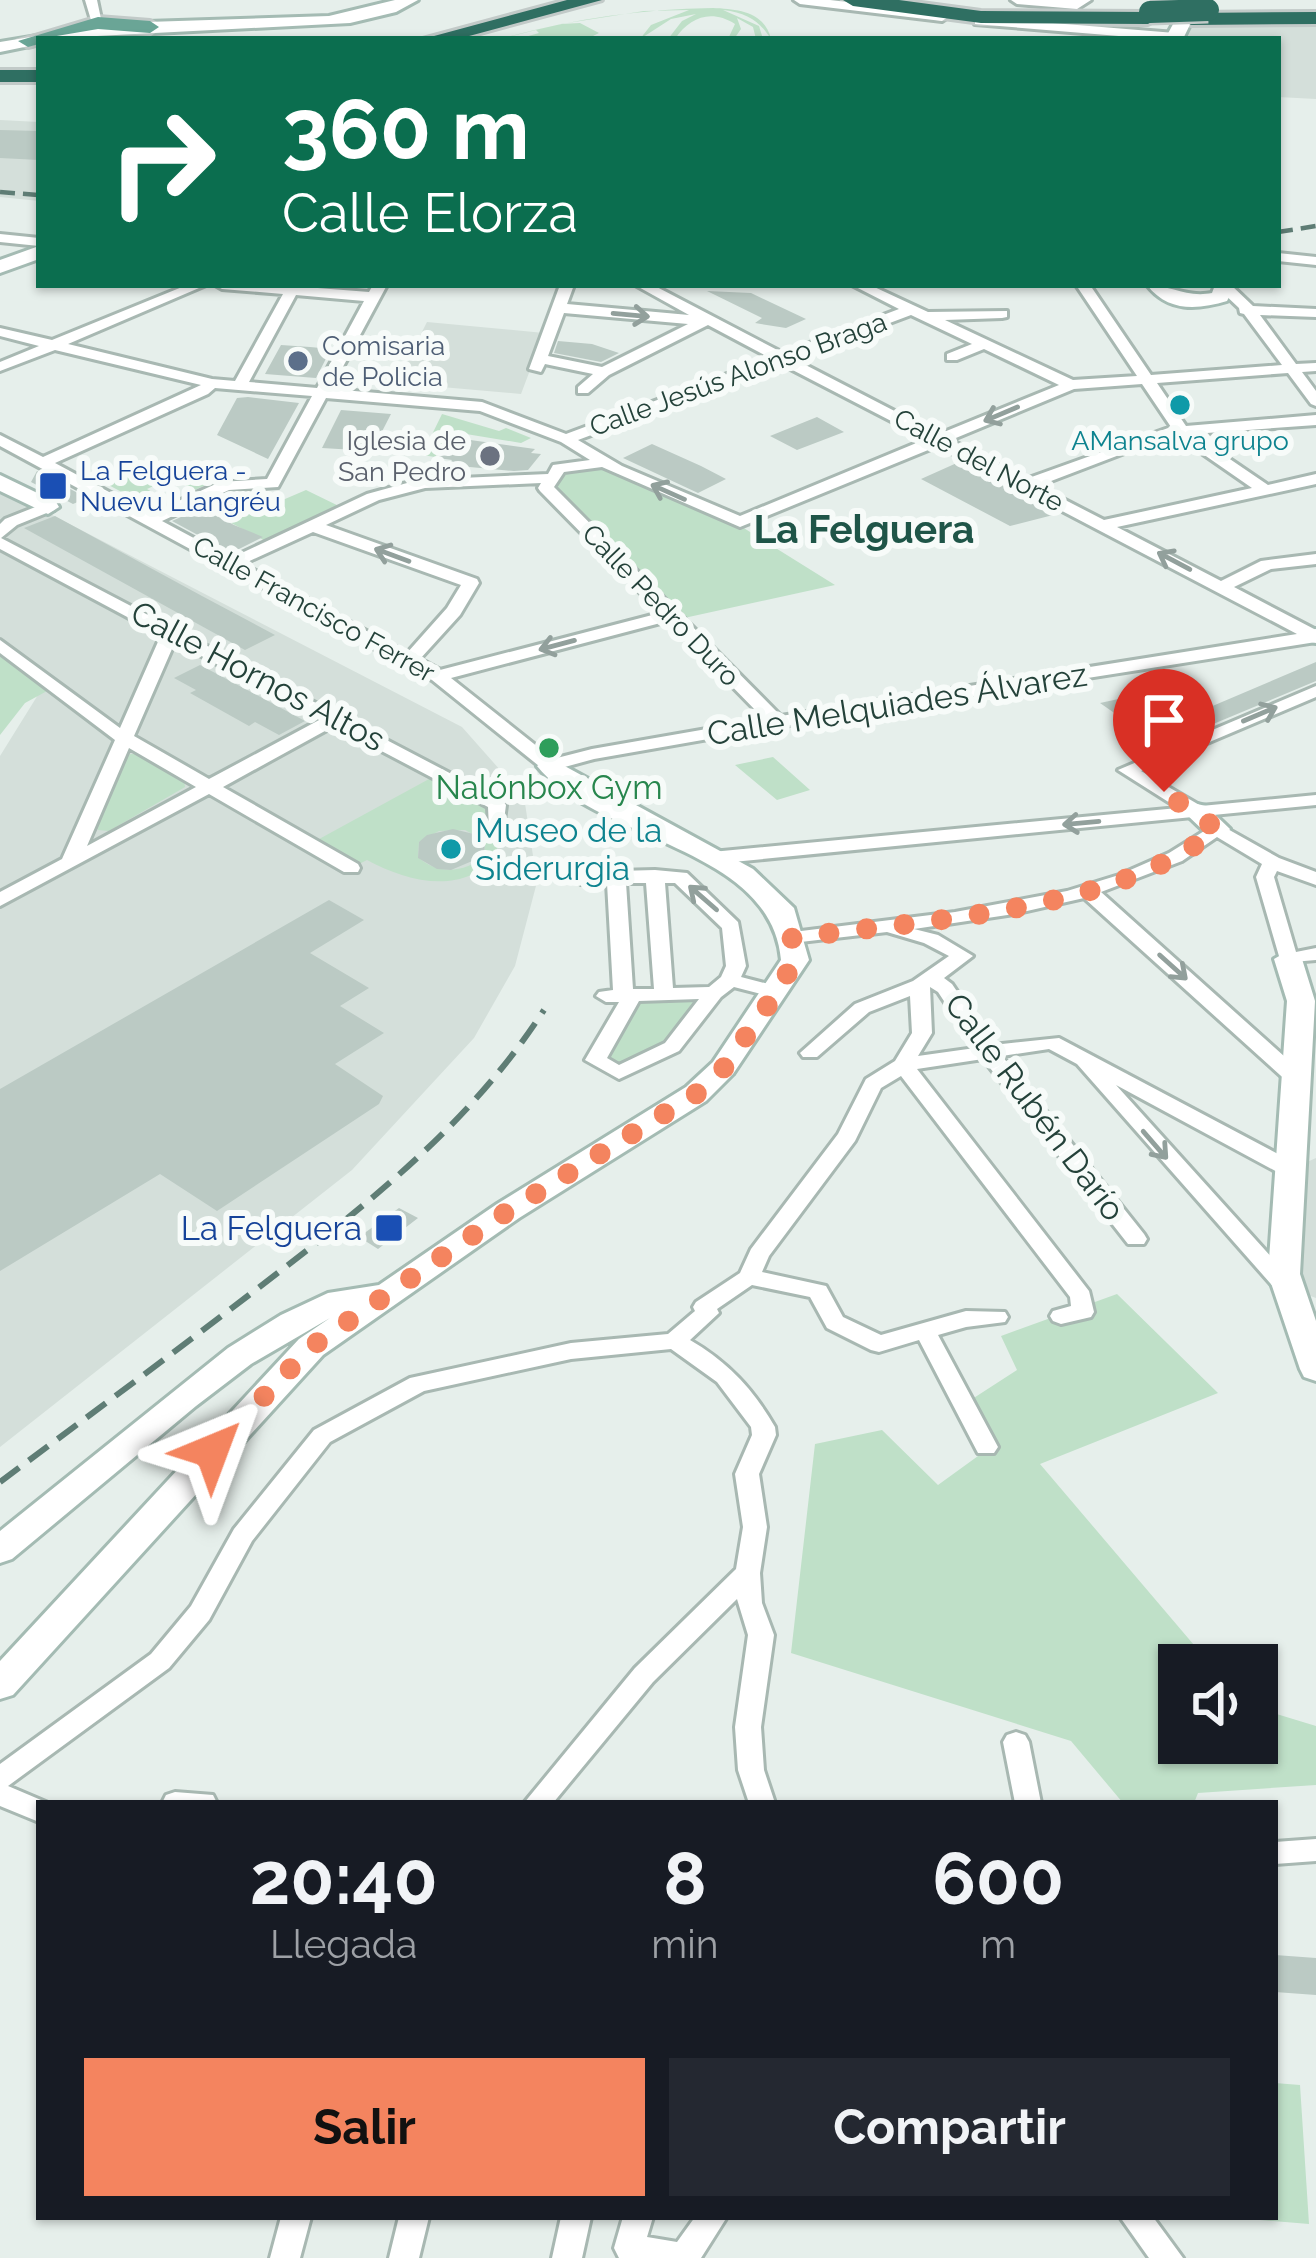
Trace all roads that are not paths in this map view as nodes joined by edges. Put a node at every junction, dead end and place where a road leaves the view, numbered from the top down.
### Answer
1 (91, 0) edge
2 (410, 0) edge
3 (559, 0) edge
4 (592, 0) edge
5 (800, 0) edge
6 (853, 0) edge
7 (894, 0) edge
8 (1017, 0) edge
9 (1084, 0) edge
10 (1178, 10) edge
11 (1316, 10) edge
12 (1047, 17) junction
13 (99, 27) junction
14 (150, 28) joint
15 (55, 36) edge
16 (416, 36) edge
17 (446, 36) edge
18 (1155, 36) edge
19 (36, 40) edge
20 (0, 47) edge
21 (0, 73) edge
22 (36, 73) edge
23 (0, 238) edge
24 (36, 245) edge
25 (36, 246) edge
26 (1281, 257) edge
27 (1316, 261) edge
28 (0, 267) edge
29 (192, 288) edge
30 (264, 288) edge
31 (566, 288) edge
32 (647, 288) edge
33 (865, 288) edge
34 (1085, 288) edge
35 (1160, 288) edge
36 (1225, 288) edge
37 (1227, 288) edge
38 (292, 290) junction
39 (377, 291) edge
40 (1203, 301) junction
41 (561, 308) junction
42 (1250, 312) junction
43 (918, 313) junction
44 (1316, 313) edge
45 (1002, 314) dead end
46 (697, 319) junction
47 (0, 332) edge
48 (985, 344) junction
49 (56, 345) junction
50 (785, 358) junction
51 (952, 358) dead end
52 (0, 367) edge
53 (1316, 367) edge
54 (1291, 368) junction
55 (604, 372) junction
56 (1146, 378) junction
57 (212, 382) junction
58 (240, 385) junction
59 (1071, 385) junction
60 (322, 390) junction
61 (583, 390) dead end
62 (1316, 401) edge
63 (1316, 420) edge
64 (1180, 429) junction
65 (548, 433) junction
66 (566, 439) junction
67 (0, 440) edge
68 (940, 440) junction
69 (43, 463) junction
70 (606, 464) junction
71 (553, 478) junction
72 (1316, 479) edge
73 (0, 482) edge
74 (1025, 485) junction
75 (1265, 490) junction
76 (37, 507) joint
77 (149, 520) junction
78 (1104, 525) junction
79 (312, 526) junction
80 (0, 538) edge
81 (1316, 560) edge
82 (230, 565) junction
83 (1222, 587) junction
84 (670, 615) junction
85 (171, 631) junction
86 (1316, 636) edge
87 (0, 645) edge
88 (408, 662) junction
89 (438, 676) junction
90 (1316, 691) edge
91 (336, 718) junction
92 (777, 722) junction
93 (124, 738) junction
94 (550, 766) junction
95 (209, 787) junction
96 (1316, 800) edge
97 (1207, 820) junction
98 (496, 824) dead end
99 (70, 862) junction
100 (1272, 862) junction
101 (751, 864) junction
102 (351, 868) dead end
103 (655, 876) junction
104 (616, 877) junction
105 (581, 878) dead end
106 (1316, 879) edge
107 (1086, 889) junction
108 (0, 900) edge
109 (871, 927) junction
110 (792, 938) junction
111 (1302, 956) edge
112 (926, 981) junction
113 (722, 986) junction
114 (777, 992) junction
115 (664, 994) junction
116 (621, 995) junction
117 (1309, 1000) edge
118 (988, 1052) junction
119 (810, 1053) dead end
120 (1079, 1055) junction
121 (1304, 1063) edge
122 (903, 1064) junction
123 (1299, 1152) edge
124 (1136, 1239) dead end
125 (748, 1277) junction
126 (1286, 1287) junction
127 (383, 1297) junction
128 (1072, 1314) dead end
129 (997, 1317) dead end
130 (925, 1331) junction
131 (674, 1341) junction
132 (1316, 1369) edge
133 (986, 1447) dead end
134 (0, 1550) edge
135 (748, 1573) junction
136 (0, 1685) edge
137 (1016, 1742) dead end
138 (0, 1778) edge
139 (0, 1794) edge
140 (540, 1800) edge
141 (761, 1800) edge
142 (1027, 1800) edge
143 (36, 1809) edge
144 (1316, 1850) edge
145 (1278, 1853) edge
146 (295, 2220) edge
147 (413, 2220) edge
148 (574, 2220) edge
149 (637, 2220) edge
150 (710, 2220) edge
151 (1138, 2220) edge
152 (683, 2257) edge
153 (285, 2258) edge
154 (404, 2258) edge
155 (567, 2258) edge
156 (1168, 2258) edge

1 - 13 street
2 - 14 street
3 - 16 highway
4 - 17 highway
5 - 18 street
6 - 12 highway
7 - 12 highway
8 - 9 street
10 - 11 highway
10 - 12 highway
13 - 14 main road
13 - 15 main road
19 - 20 street
21 - 22 highway
23 - 24 street
25 - 28 street
26 - 27 street
29 - 49 street
30 - 38 street
31 - 41 street
32 - 46 street, Calle del Norte
33 - 43 street
34 - 56 street
35 - 40 street
36 - 40 street
37 - 42 street
38 - 39 street
38 - 58 street
39 - 60 street
40 - 42 street
41 -> 46 street
41 - 55 street
42 - 44 street
42 - 54 street
43 - 45 street
43 - 48 street
43 - 50 street, Calle Jesús Alonso Braga
46 - 50 street, Calle del Norte
46 - 55 street
47 - 49 street
48 - 51 street
48 - 59 street
49 - 52 street
49 - 57 street
50 - 66 street, Calle Jesús Alonso Braga
50 - 68 street, Calle del Norte
53 - 54 street
54 - 56 street
54 - 62 street
55 - 61 street
56 - 59 street
56 - 64 street
57 - 58 street
57 - 69 street
58 - 60 street
59 -> 68 street
60 - 65 street
60 - 77 street
63 - 64 street
64 - 74 street
64 - 75 street
65 - 66 street
65 - 71 street
66 - 70 street
67 - 69 street, Calle Francisco Ferrer
68 -> 70 street
68 - 74 street, Calle del Norte
69 - 77 street, Calle Francisco Ferrer
70 - 71 street
71 - 79 street
71 - 84 street, Calle Pedro Duro
72 - 75 street
73 - 76 street
74 - 78 street, Calle del Norte
75 - 78 street
76 - 80 street
77 - 82 street, Calle Francisco Ferrer
83 -> 78 street, Calle del Norte
79 - 82 street
88 -> 79 street
80 - 85 street, Calle Hornos Altos
81 - 83 street
82 - 88 street, Calle Francisco Ferrer
83 - 86 street, Calle del Norte
84 -> 89 street
84 - 92 street, Calle Pedro Duro
85 - 91 street, Calle Hornos Altos
85 - 93 street
86 - 92 street, Calle Melquiades Álvarez
87 - 93 street
88 - 89 street, Calle Francisco Ferrer
89 - 94 street, Calle Francisco Ferrer
97 -> 90 street
91 - 95 street
91 - 98 street, Calle Hornos Altos
92 - 94 street, Calle Melquiades Álvarez
93 - 95 street
93 - 99 street
94 - 101 street
95 - 99 street
95 - 102 street
96 - 97 street
97 - 100 street
97 -> 101 street
97 - 107 street
99 - 108 street
100 - 106 street
100 - 111 street
101 - 110 street
103 - 104 street
113 -> 103 street
103 - 115 street
104 - 105 street
104 - 116 street
107 - 109 street
107 -> 121 street
109 - 110 street
109 - 112 street
110 - 114 street
111 - 117 street
112 - 118 street, Calle Rubén Darío
112 - 119 street
112 - 122 street
113 - 114 street
113 - 115 street
113 - 116 street
114 - 127 street
115 - 116 street
117 - 121 street
118 - 120 street
118 - 122 street
118 - 124 street, Calle Rubén Darío
120 - 123 street
120 -> 126 street
121 - 123 street
122 - 125 street
122 - 128 street
123 - 126 street
125 - 130 street
125 - 131 street
126 - 132 street
127 - 134 street
127 - 136 street
129 - 130 street
130 - 133 street
131 - 135 street
131 - 138 street
135 - 140 street
135 - 141 street
137 - 142 street
139 - 143 street
144 - 145 street
146 - 153 street
147 - 154 street
148 - 155 street
149 - 152 street
150 - 152 street
151 - 156 street

